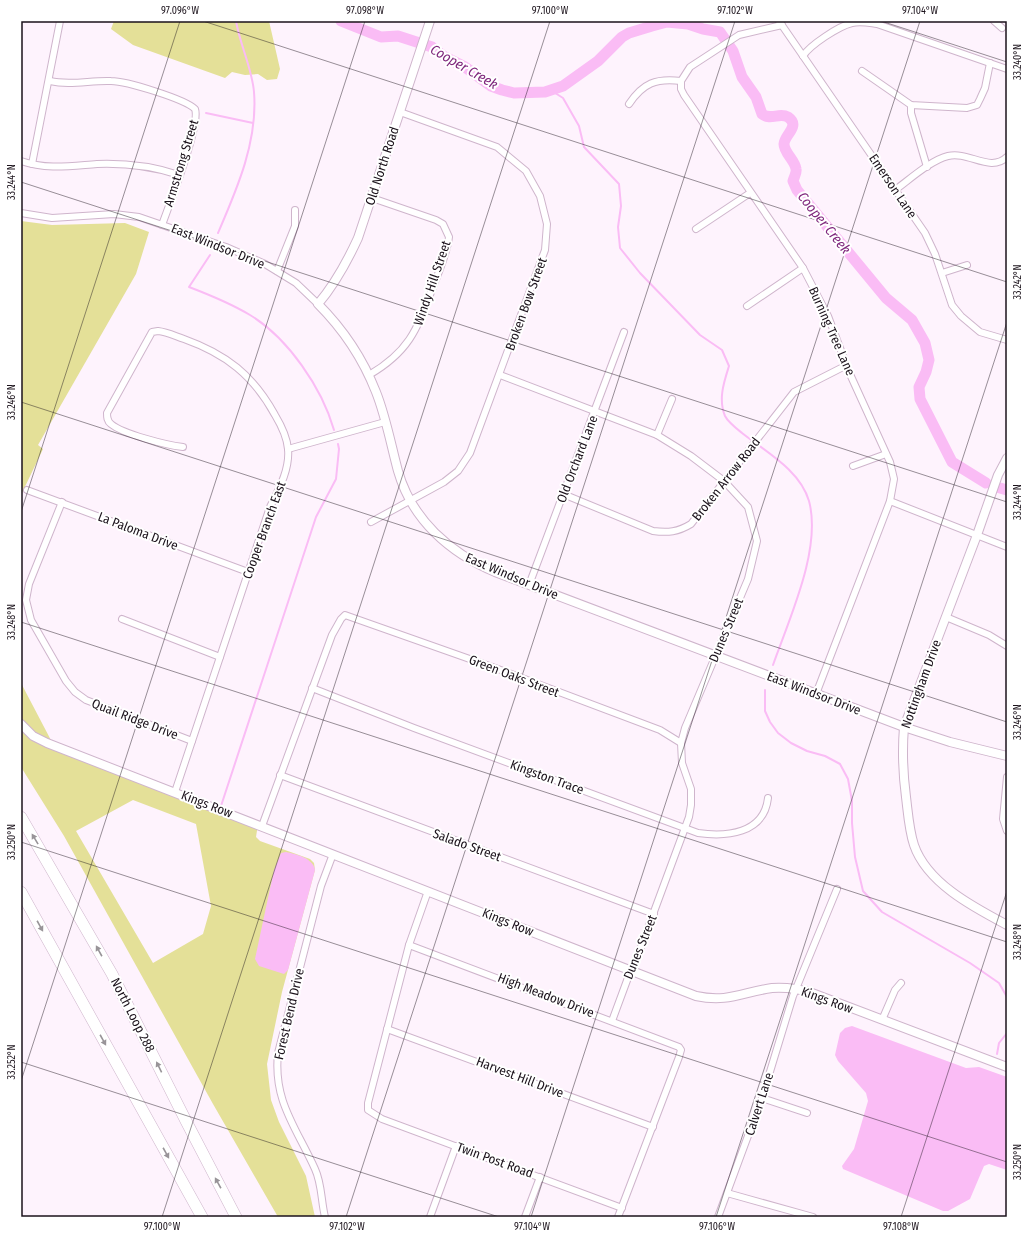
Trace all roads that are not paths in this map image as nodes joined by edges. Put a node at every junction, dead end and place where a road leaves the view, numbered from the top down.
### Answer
1 (60, 21) edge
2 (430, 21) edge
3 (994, 21) edge
4 (781, 23) edge
5 (1002, 28) dead end
6 (803, 56) junction
7 (990, 63) junction
8 (1007, 69) edge
9 (862, 71) dead end
10 (50, 81) junction
11 (681, 81) junction
12 (629, 104) dead end
13 (912, 106) junction
14 (400, 112) junction
15 (1007, 157) edge
16 (21, 160) edge
17 (32, 164) junction
18 (927, 167) junction
19 (179, 175) junction
20 (895, 190) junction
21 (750, 193) junction
22 (372, 198) junction
23 (295, 210) dead end
24 (21, 213) edge
25 (162, 225) junction
26 (696, 229) dead end
27 (967, 265) dead end
28 (803, 268) junction
29 (277, 271) junction
30 (942, 273) junction
31 (318, 304) junction
32 (747, 306) dead end
33 (624, 332) dead end
34 (1007, 340) edge
35 (847, 365) junction
36 (369, 375) junction
37 (500, 375) junction
38 (672, 399) dead end
39 (595, 410) junction
40 (385, 422) junction
41 (657, 434) junction
42 (183, 447) dead end
43 (288, 449) junction
44 (886, 454) junction
45 (1007, 458) edge
46 (853, 466) dead end
47 (724, 482) junction
48 (27, 490) dead end
49 (563, 494) junction
50 (410, 501) junction
51 (890, 501) junction
52 (62, 502) junction
53 (371, 522) dead end
54 (977, 536) junction
55 (1007, 547) edge
56 (248, 572) junction
57 (529, 585) junction
58 (946, 617) junction
59 (122, 619) dead end
60 (1007, 646) edge
61 (716, 656) junction
62 (220, 657) junction
63 (312, 688) junction
64 (816, 694) junction
65 (21, 724) edge
66 (904, 727) junction
67 (192, 741) junction
68 (681, 743) junction
69 (1007, 756) edge
70 (280, 775) junction
71 (1007, 777) edge
72 (175, 792) junction
73 (768, 798) dead end
74 (21, 817) edge
75 (262, 826) junction
76 (685, 829) junction
77 (1007, 830) edge
78 (333, 854) junction
79 (837, 889) dead end
80 (428, 891) junction
81 (21, 892) edge
82 (654, 914) junction
83 (1007, 925) edge
84 (409, 945) junction
85 (632, 970) junction
86 (901, 983) dead end
87 (796, 989) junction
88 (882, 1020) junction
89 (612, 1021) junction
90 (387, 1029) junction
91 (1007, 1067) edge
92 (762, 1098) junction
93 (807, 1113) dead end
94 (653, 1127) junction
95 (456, 1146) junction
96 (540, 1177) junction
97 (727, 1193) junction
98 (622, 1208) junction
99 (202, 1217) edge
100 (236, 1217) edge
101 (325, 1217) edge
102 (430, 1217) edge
103 (525, 1217) edge
104 (618, 1217) edge
105 (718, 1217) edge
106 (813, 1217) edge

1 - 10 street
2 - 14 street, Old North Road
3 - 5 street
4 - 6 street, Emerson Lane
4 - 11 street
6 - 7 street
6 - 20 street, Emerson Lane
7 - 8 street
7 - 13 street
9 - 13 street
10 - 17 street
10 - 19 street, Armstrong Street
11 - 12 street
11 - 21 street, Burning Tree Lane
13 - 18 street
14 - 22 street, Old North Road
14 - 37 street, Broken Bow Street
15 - 18 street
16 - 17 street
17 - 19 street
18 - 20 street
19 - 25 street, Armstrong Street
20 - 30 street, Emerson Lane
21 - 26 street
21 - 28 street, Burning Tree Lane
22 - 31 street, Old North Road
22 - 36 street, Windy Hill Street
23 - 29 street
24 - 25 street, East Windsor Drive
25 - 29 street, East Windsor Drive
27 - 30 street
28 - 32 street
28 - 35 street, Burning Tree Lane
29 - 31 street, East Windsor Drive
30 - 34 street, Emerson Lane
31 - 36 street, East Windsor Drive
33 - 39 street, Old Orchard Lane
35 - 44 street, Burning Tree Lane
35 - 47 street, Broken Arrow Road
36 - 40 street, East Windsor Drive
37 - 39 street, Dunes Street
37 - 50 street, Broken Bow Street
38 - 41 street
39 - 41 street, Dunes Street
39 - 49 street, Old Orchard Lane
40 - 43 street
40 - 50 street, East Windsor Drive
41 - 47 street, Dunes Street
42 - 43 street, Cooper Branch East
43 - 56 street, Cooper Branch East
44 - 46 street
44 - 51 street, Burning Tree Lane
45 - 54 street, Nottingham Drive
47 - 49 street, Broken Arrow Road
47 - 61 street, Dunes Street
48 - 52 street, La Paloma Drive
49 - 57 street, Old Orchard Lane
50 - 53 street, Broken Bow Street
50 - 57 street, East Windsor Drive
51 - 54 street
51 - 64 street, Burning Tree Lane
52 - 56 street, La Paloma Drive
52 - 67 street, Quail Ridge Drive
54 - 55 street
54 - 58 street, Nottingham Drive
56 - 62 street, Cooper Branch East
57 - 61 street, East Windsor Drive
58 - 60 street
58 - 66 street, Nottingham Drive
59 - 62 street
61 - 64 street, East Windsor Drive
61 - 68 street, Dunes Street
62 - 67 street, Cooper Branch East
63 - 68 street, Green Oaks Street
63 - 70 street
63 - 76 street, Kingston Trace
64 - 66 street, East Windsor Drive
65 - 72 street, Kings Row
66 - 69 street, East Windsor Drive
66 - 83 street, Nottingham Drive
67 - 72 street, Cooper Branch East
68 - 76 street, Dunes Street
70 - 75 street
70 - 82 street, Salado Street
71 - 77 street
72 - 75 street, Kings Row
73 - 76 street, Kingston Trace
100 -> 74 highway, North Loop 288
75 - 78 street, Kings Row
76 - 82 street, Dunes Street
78 - 80 street, Kings Row
78 - 101 street, Forest Bend Drive
79 - 87 street, Calvert Lane
80 - 84 street
80 - 85 street, Kings Row
81 -> 99 highway
82 - 85 street, Dunes Street
84 - 89 street, High Meadow Drive
84 - 90 street
85 - 87 street, Kings Row
85 - 89 street, Dunes Street
86 - 88 street
87 - 88 street, Kings Row
87 - 92 street, Calvert Lane
88 - 91 street, Kings Row
89 - 94 street, High Meadow Drive
90 - 94 street, Harvest Hill Drive
90 - 95 street, Twin Post Road
92 - 93 street
92 - 97 street, Calvert Lane
94 - 98 street
95 - 96 street, Twin Post Road
95 - 102 street
96 - 98 street, Twin Post Road
96 - 103 street
97 - 105 street, Calvert Lane
97 - 106 street
98 - 104 street

